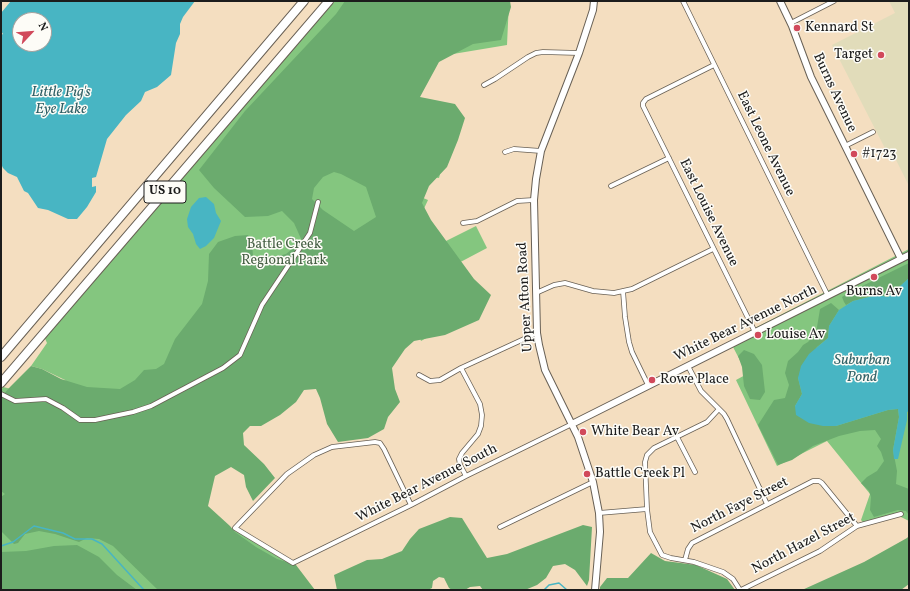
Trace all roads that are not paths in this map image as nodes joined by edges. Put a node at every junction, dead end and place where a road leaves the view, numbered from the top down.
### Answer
1 (304, 1) edge
2 (329, 1) edge
3 (594, 1) edge
4 (683, 1) edge
5 (780, 1) edge
6 (834, 1) edge
7 (791, 23) junction
8 (579, 53) junction
9 (714, 65) junction
10 (484, 85) dead end
11 (874, 132) dead end
12 (844, 146) junction
13 (541, 151) junction
14 (505, 152) dead end
15 (669, 158) junction
16 (611, 186) dead end
17 (534, 200) junction
18 (318, 202) dead end
19 (463, 223) dead end
20 (714, 249) junction
21 (909, 255) edge
22 (901, 259) junction
23 (623, 291) junction
24 (536, 293) junction
25 (828, 296) junction
26 (755, 332) junction
27 (538, 333) junction
28 (1, 357) edge
29 (688, 366) junction
30 (462, 368) junction
31 (419, 375) dead end
32 (1, 383) edge
33 (648, 386) junction
34 (1, 394) edge
35 (719, 409) junction
36 (572, 424) junction
37 (677, 437) junction
38 (695, 472) dead end
39 (466, 476) junction
40 (593, 482) junction
41 (767, 504) junction
42 (410, 505) junction
43 (647, 509) junction
44 (599, 513) junction
45 (901, 514) dead end
46 (857, 526) junction
47 (500, 527) dead end
48 (685, 560) junction
49 (595, 590) edge
50 (740, 590) edge

1 - 28 highway, US 10
2 - 32 highway, US 10
3 - 8 street, Upper Afton Road
4 - 9 street, East Leone Avenue
5 - 7 street, Burns Avenue
6 - 7 street
7 - 12 street, Burns Avenue
8 - 10 street
8 - 13 street, Upper Afton Road
9 - 15 street, East Louise Avenue
9 - 25 street, East Leone Avenue
11 - 12 street
12 - 22 street, Burns Avenue
13 - 14 street
13 - 17 street, Upper Afton Road
15 - 16 street
15 - 20 street, East Louise Avenue
17 - 19 street
17 - 24 street, Upper Afton Road
18 - 34 street
20 - 23 street
20 - 26 street, East Louise Avenue
21 - 22 street, White Bear Avenue North
22 - 25 street, White Bear Avenue North
23 - 24 street
23 - 33 street
24 - 27 street, Upper Afton Road
25 - 26 street, White Bear Avenue North
26 - 29 street, White Bear Avenue North
27 - 30 street
27 - 36 street, Upper Afton Road
29 - 33 street, White Bear Avenue North
29 - 35 street
30 - 31 street
30 - 39 street
33 - 36 street, White Bear Avenue North
35 - 37 street
35 - 41 street
36 - 39 street, White Bear Avenue South
36 - 40 street, Upper Afton Road
37 - 38 street
37 - 43 street
39 - 42 street, White Bear Avenue South
40 - 44 street, Upper Afton Road
40 - 47 street
41 - 46 street, North Faye Street
41 - 48 street, North Faye Street
42 - 42 street, White Bear Avenue South
43 - 44 street
43 - 48 street
44 - 49 street, Upper Afton Road
45 - 46 street, North Hazel Street
46 - 50 street, North Hazel Street
48 - 50 street

